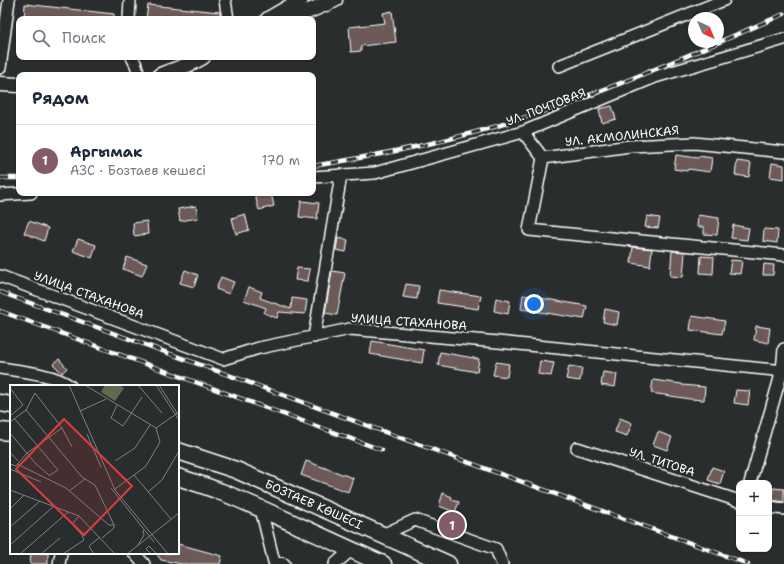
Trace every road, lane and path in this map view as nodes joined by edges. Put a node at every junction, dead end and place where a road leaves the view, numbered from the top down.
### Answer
1 (9, 0) edge
2 (130, 0) edge
3 (225, 0) edge
4 (301, 0) edge
5 (335, 0) edge
6 (724, 0) edge
7 (129, 16) edge
8 (228, 16) edge
9 (273, 16) edge
10 (297, 16) edge
11 (784, 39) edge
12 (134, 60) edge
13 (197, 60) edge
14 (559, 66) dead end
15 (0, 68) edge
16 (137, 72) edge
17 (168, 72) edge
18 (0, 84) edge
19 (16, 85) edge
20 (523, 132) junction
21 (784, 152) edge
22 (543, 158) junction
23 (341, 175) junction
24 (316, 177) edge
25 (16, 194) edge
26 (0, 195) edge
27 (784, 255) edge
28 (0, 276) edge
29 (314, 337) junction
30 (784, 349) edge
31 (0, 368) edge
32 (783, 371) edge
33 (69, 385) edge
34 (0, 403) edge
35 (10, 405) edge
36 (0, 430) edge
37 (10, 432) edge
38 (576, 448) dead end
39 (179, 451) edge
40 (179, 477) edge
41 (751, 480) edge
42 (736, 500) edge
43 (772, 507) edge
44 (261, 509) junction
45 (784, 509) edge
46 (382, 535) junction
47 (351, 550) junction
48 (61, 554) edge
49 (135, 554) edge
50 (59, 564) edge
51 (144, 564) edge
52 (284, 564) edge
53 (335, 564) edge
54 (383, 564) edge
55 (448, 564) edge
56 (502, 564) edge

1 - 15 street
2 - 7 street
3 - 8 street
4 - 9 main road
5 - 10 main road
6 - 14 street
11 - 20 street, УЛ. ПОЧТОВАЯ
12 - 16 street
13 - 17 main road
18 - 19 main road
20 - 22 street
20 - 23 street, УЛ. ПОЧТОВАЯ
21 - 22 street, УЛ. АКМОЛИНСКАЯ
22 - 27 street
23 - 24 street, УЛ. ПОЧТОВАЯ
23 - 29 street
25 - 26 street
28 - 29 street, УЛИЦА СТАХАНОВА
29 - 32 street, УЛИЦА СТАХАНОВА
30 - 32 street
31 - 33 street
32 - 41 street
34 - 35 highway
36 - 37 highway
38 - 42 street, УЛ. ТИТОВА
39 - 46 highway, БОЗТАЕВ КӨШЕСІ
40 - 44 highway, БОЗТАЕВ КӨШЕСІ
43 - 45 street
44 - 47 highway, БОЗТАЕВ КӨШЕСІ
44 - 52 street
46 - 55 highway, БОЗТАЕВ КӨШЕСІ
46 - 56 street
47 - 53 street
47 - 54 highway, БОЗТАЕВ КӨШЕСІ
48 - 50 street
49 - 51 street

